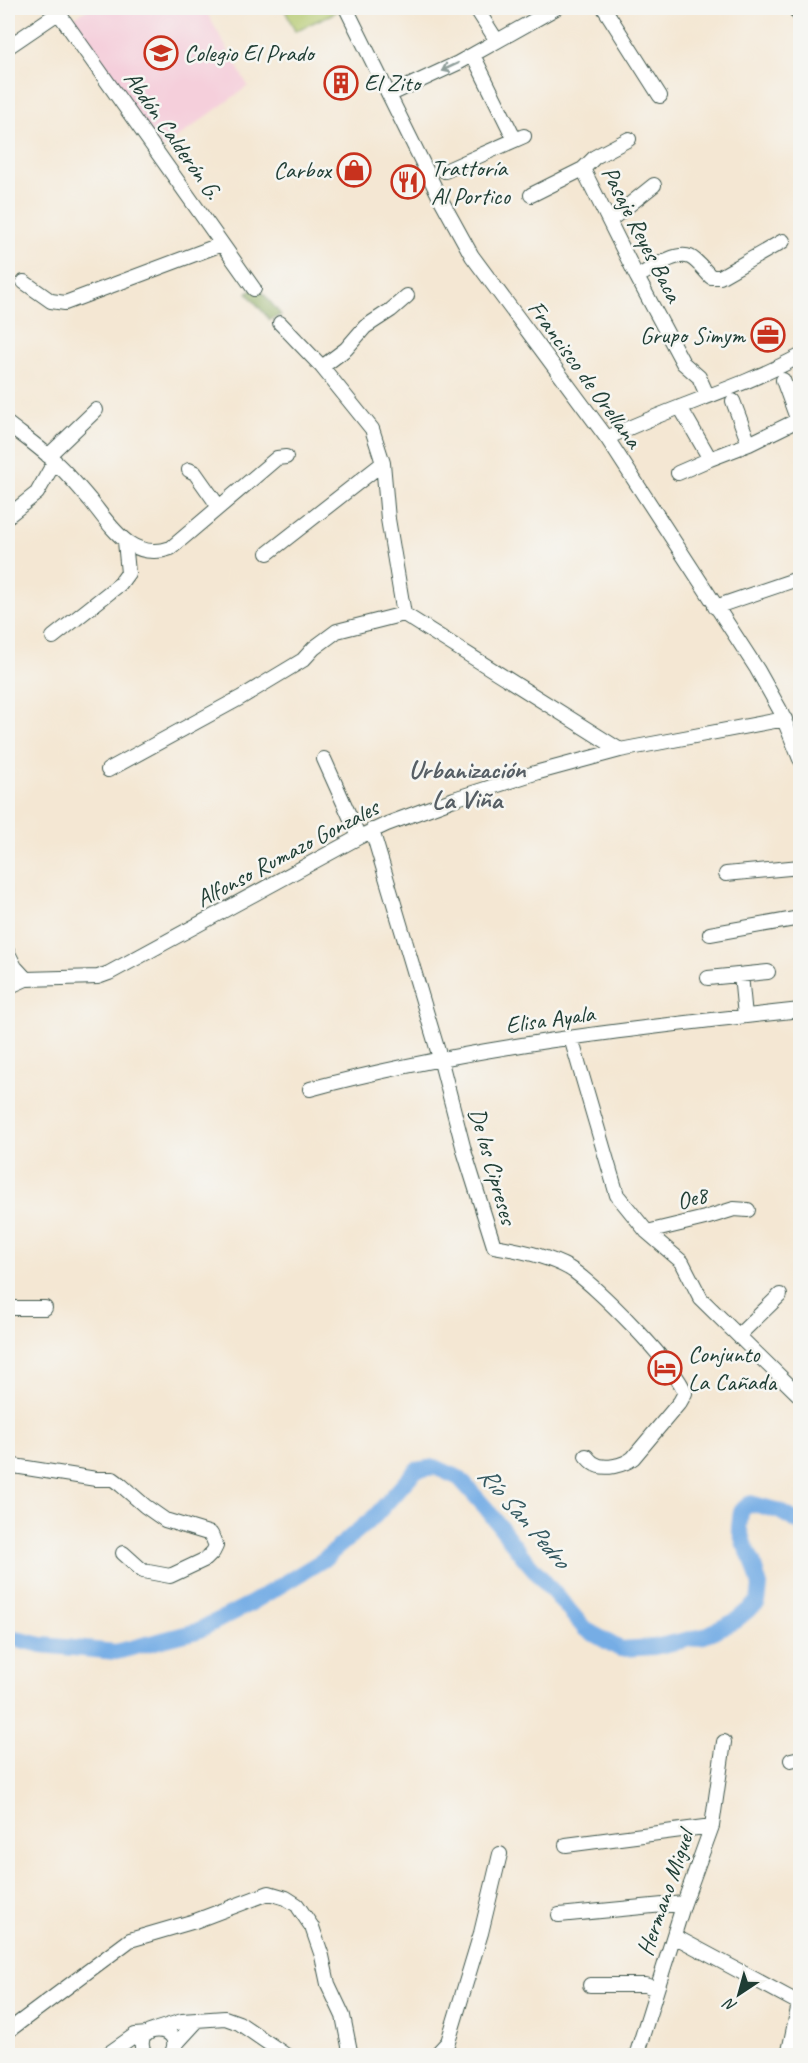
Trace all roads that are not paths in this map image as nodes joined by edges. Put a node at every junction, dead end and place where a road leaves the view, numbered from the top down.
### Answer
1 (346, 8) edge
2 (476, 8) edge
3 (556, 8) edge
4 (604, 8) edge
5 (798, 8) edge
6 (56, 10) edge
7 (801, 12) edge
8 (497, 41) junction
9 (8, 47) edge
10 (473, 55) junction
11 (390, 95) junction
12 (660, 96) dead end
13 (629, 139) dead end
14 (583, 169) junction
15 (445, 171) dead end
16 (654, 185) dead end
17 (531, 195) dead end
18 (609, 221) junction
19 (783, 242) dead end
20 (222, 244) junction
21 (637, 277) junction
22 (24, 282) dead end
23 (254, 289) dead end
24 (407, 296) dead end
25 (280, 323) dead end
26 (801, 356) edge
27 (322, 367) junction
28 (783, 380) dead end
29 (702, 398) junction
30 (733, 401) dead end
31 (681, 407) junction
32 (96, 410) dead end
33 (799, 420) edge
34 (8, 424) edge
35 (607, 438) junction
36 (749, 444) junction
37 (286, 457) dead end
38 (51, 459) junction
39 (710, 459) junction
40 (383, 463) junction
41 (189, 470) dead end
42 (678, 472) dead end
43 (219, 507) junction
44 (8, 516) edge
45 (125, 541) junction
46 (268, 553) dead end
47 (801, 578) edge
48 (715, 607) junction
49 (404, 614) junction
50 (53, 637) dead end
51 (785, 719) junction
52 (620, 750) junction
53 (324, 759) dead end
54 (801, 759) edge
55 (108, 770) dead end
56 (372, 830) junction
57 (359, 837) junction
58 (801, 867) edge
59 (726, 874) dead end
60 (801, 918) edge
61 (710, 934) dead end
62 (8, 952) edge
63 (768, 972) dead end
64 (741, 975) junction
65 (708, 978) dead end
66 (26, 979) junction
67 (8, 987) edge
68 (801, 1010) edge
69 (745, 1016) junction
70 (571, 1038) junction
71 (440, 1058) junction
72 (310, 1089) dead end
73 (748, 1210) dead end
74 (647, 1232) junction
75 (780, 1295) dead end
76 (8, 1308) edge
77 (45, 1308) dead end
78 (739, 1335) junction
79 (801, 1396) edge
80 (586, 1456) dead end
81 (8, 1465) edge
82 (123, 1553) dead end
83 (724, 1742) dead end
84 (712, 1826) junction
85 (566, 1845) dead end
86 (500, 1854) dead end
87 (684, 1903) junction
88 (559, 1915) dead end
89 (674, 1936) junction
90 (590, 1985) dead end
91 (657, 1989) junction
92 (800, 2001) edge
93 (197, 2021) junction
94 (8, 2031) edge
95 (152, 2032) junction
96 (110, 2053) edge
97 (171, 2053) edge
98 (145, 2055) edge
99 (287, 2055) edge
100 (351, 2055) edge
101 (435, 2055) edge
102 (636, 2055) edge
103 (788, 2055) edge

1 - 11 street, Francisco de Orellana
2 - 8 street
3 - 8 street
4 - 12 street
5 - 7 main road
6 - 9 street
6 - 20 street, Abdón Calderón G.
8 - 10 street
10 -> 11 street
10 - 15 street
11 - 35 street, Francisco de Orellana
13 - 14 street, Pasaje Reyes Baca
14 - 17 street
14 - 18 street, Pasaje Reyes Baca
16 - 18 street
18 - 21 street, Pasaje Reyes Baca
19 - 21 street
20 - 22 street
20 - 23 street, Abdón Calderón G.
21 - 29 street, Pasaje Reyes Baca
24 - 27 street
25 - 27 street
26 - 29 street
27 - 40 street
28 - 33 street
29 - 31 street
30 - 36 street
31 - 35 street
31 - 39 street
32 - 38 street
33 - 36 street
34 - 38 street
35 - 48 street, Francisco de Orellana
36 - 39 street
37 - 43 street
38 - 44 street
38 - 45 street
39 - 42 street
40 - 46 street
40 - 49 street
41 - 43 street
43 - 45 street
45 - 50 street
47 - 48 street
48 - 51 street, Francisco de Orellana
49 - 52 street
49 - 55 street
51 - 52 street, Alfonso Rumazo Gonzales
51 - 54 street, Francisco de Orellana
52 - 56 street, Alfonso Rumazo Gonzales
53 - 57 street
56 - 57 street, Alfonso Rumazo Gonzales
56 - 71 street, De los Cipreses
57 - 66 street, Alfonso Rumazo Gonzales
58 - 59 street
60 - 61 street
62 - 66 street
63 - 64 street
64 - 65 street
64 - 69 street
66 - 67 street
68 - 69 street, Elisa Ayala
69 - 70 street, Elisa Ayala
70 - 71 street, Elisa Ayala
70 - 74 street
71 - 72 street, Elisa Ayala
71 - 80 street, De los Cipreses
73 - 74 street, Oe8
74 - 78 street
75 - 78 street
76 - 77 street
78 - 79 street
81 - 82 street
83 - 84 street, Hermano Miguel
84 - 85 street
84 - 87 street, Hermano Miguel
86 - 101 street
87 - 88 street
87 - 89 street, Hermano Miguel
89 - 91 street, Hermano Miguel
89 - 92 street
90 - 91 street
91 - 102 street, Hermano Miguel
92 - 103 street
93 - 95 street
93 - 97 street
93 - 99 street
94 - 100 street
95 - 96 street
95 - 97 street
95 - 98 street
96 - 98 street

